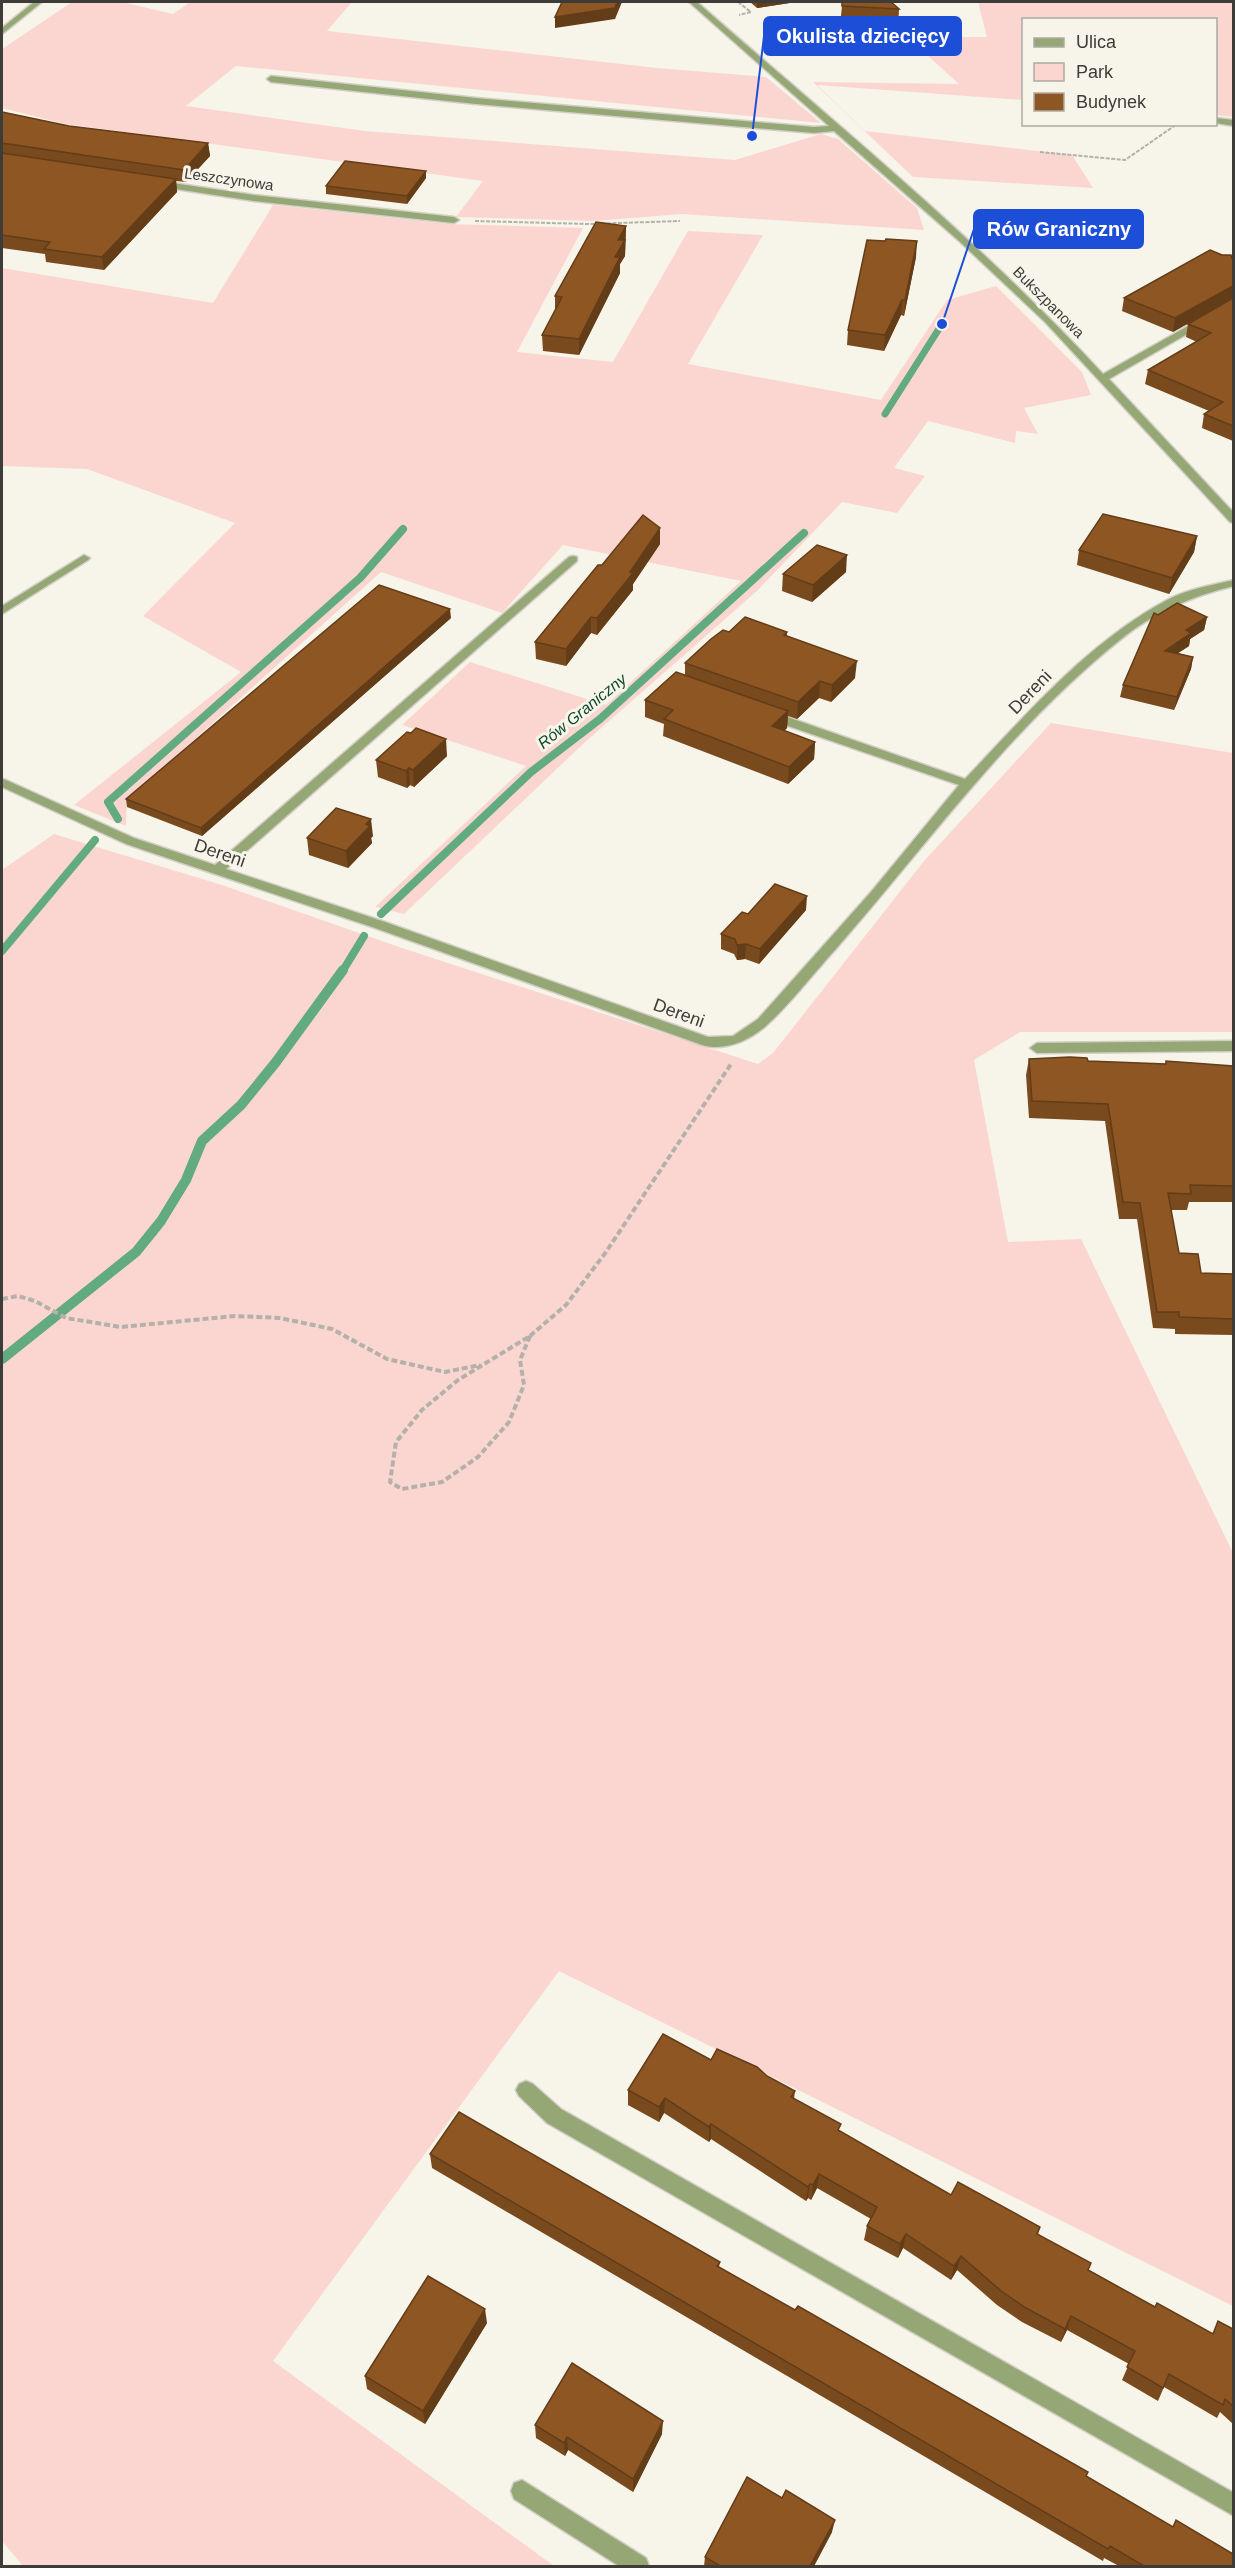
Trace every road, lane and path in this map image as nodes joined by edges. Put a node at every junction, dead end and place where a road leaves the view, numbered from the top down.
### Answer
1 (38, 2) edge
2 (693, 2) edge
3 (2, 32) edge
4 (271, 79) dead end
5 (1217, 121) edge
6 (1233, 123) edge
7 (1174, 126) edge
8 (836, 128) junction
9 (1040, 152) dead end
10 (147, 182) edge
11 (454, 220) joint
12 (680, 221) dead end
13 (1233, 303) edge
14 (1103, 378) junction
15 (1233, 499) edge
16 (1222, 508) junction
17 (1233, 520) edge
18 (84, 558) dead end
19 (573, 559) dead end
20 (1233, 583) edge
21 (2, 611) edge
22 (755, 710) edge
23 (2, 783) edge
24 (967, 784) junction
25 (216, 871) junction
26 (736, 1040) junction
27 (1233, 1046) edge
28 (1037, 1048) dead end
29 (2, 1299) edge
30 (530, 1336) junction
31 (484, 1364) junction
32 (526, 2090) dead end
33 (522, 2491) dead end
34 (1233, 2505) edge
35 (638, 2566) edge

1 - 3 street
2 - 8 street, Bukszpanowa
4 - 8 street
5 - 6 street
7 - 9 path
8 - 14 street, Bukszpanowa
10 - 11 street, Leszczynowa
11 - 12 path
13 - 14 street
14 - 16 street, Bukszpanowa
15 - 16 street
16 - 17 street, Bukszpanowa
18 - 21 street
19 - 25 street
20 - 24 street, Dereni
22 - 24 street
23 - 25 street, Dereni
24 - 26 street, Dereni
25 - 26 street, Dereni
26 - 30 path
27 - 28 street
29 - 31 path
30 - 31 path
30 - 31 path
32 - 34 street
33 - 35 street

